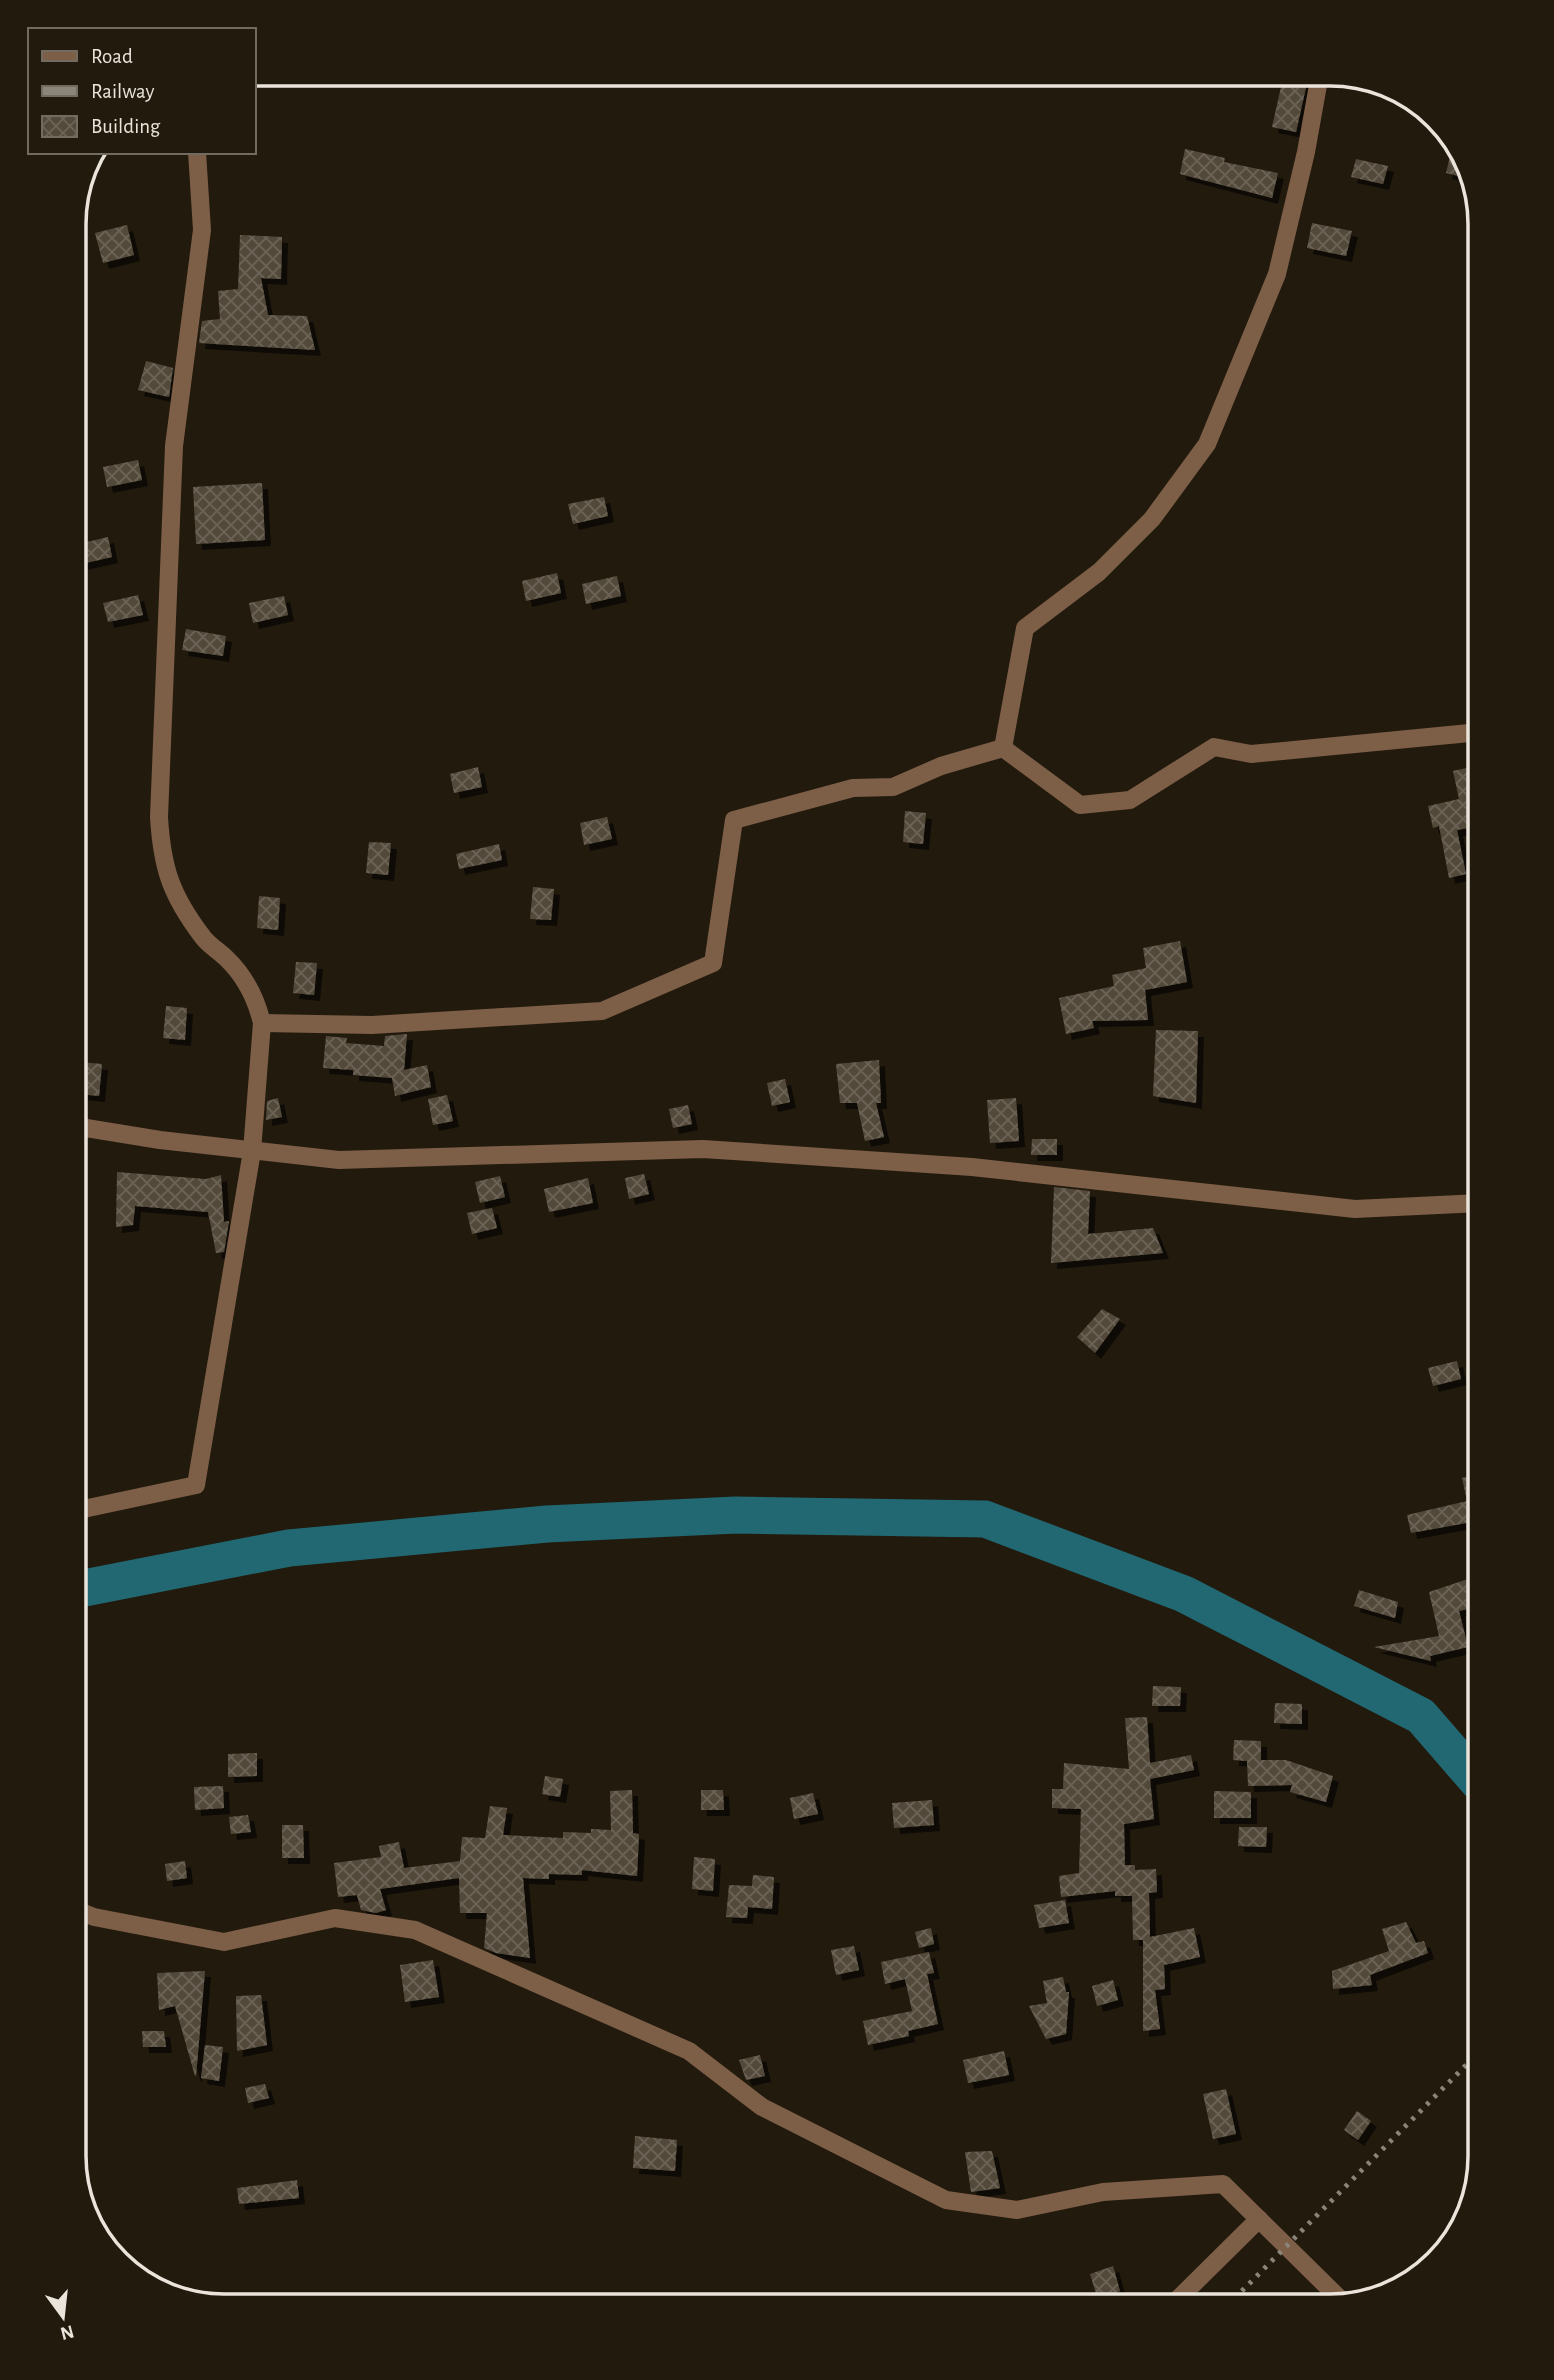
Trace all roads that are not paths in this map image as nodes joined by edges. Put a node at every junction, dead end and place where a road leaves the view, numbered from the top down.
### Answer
1 (1318, 86) edge
2 (197, 154) edge
3 (1468, 733) edge
4 (1003, 748) junction
5 (262, 1023) junction
6 (86, 1128) edge
7 (252, 1151) junction
8 (1468, 1204) edge
9 (86, 1508) edge
10 (86, 1914) edge
11 (1259, 2219) junction
12 (1183, 2294) edge
13 (1335, 2294) edge

1 - 4 street
2 - 5 street
3 - 4 street
4 - 5 street
5 - 7 street
6 - 7 street
7 - 8 street
7 - 9 street
10 - 11 street
11 - 12 street
11 - 13 street

